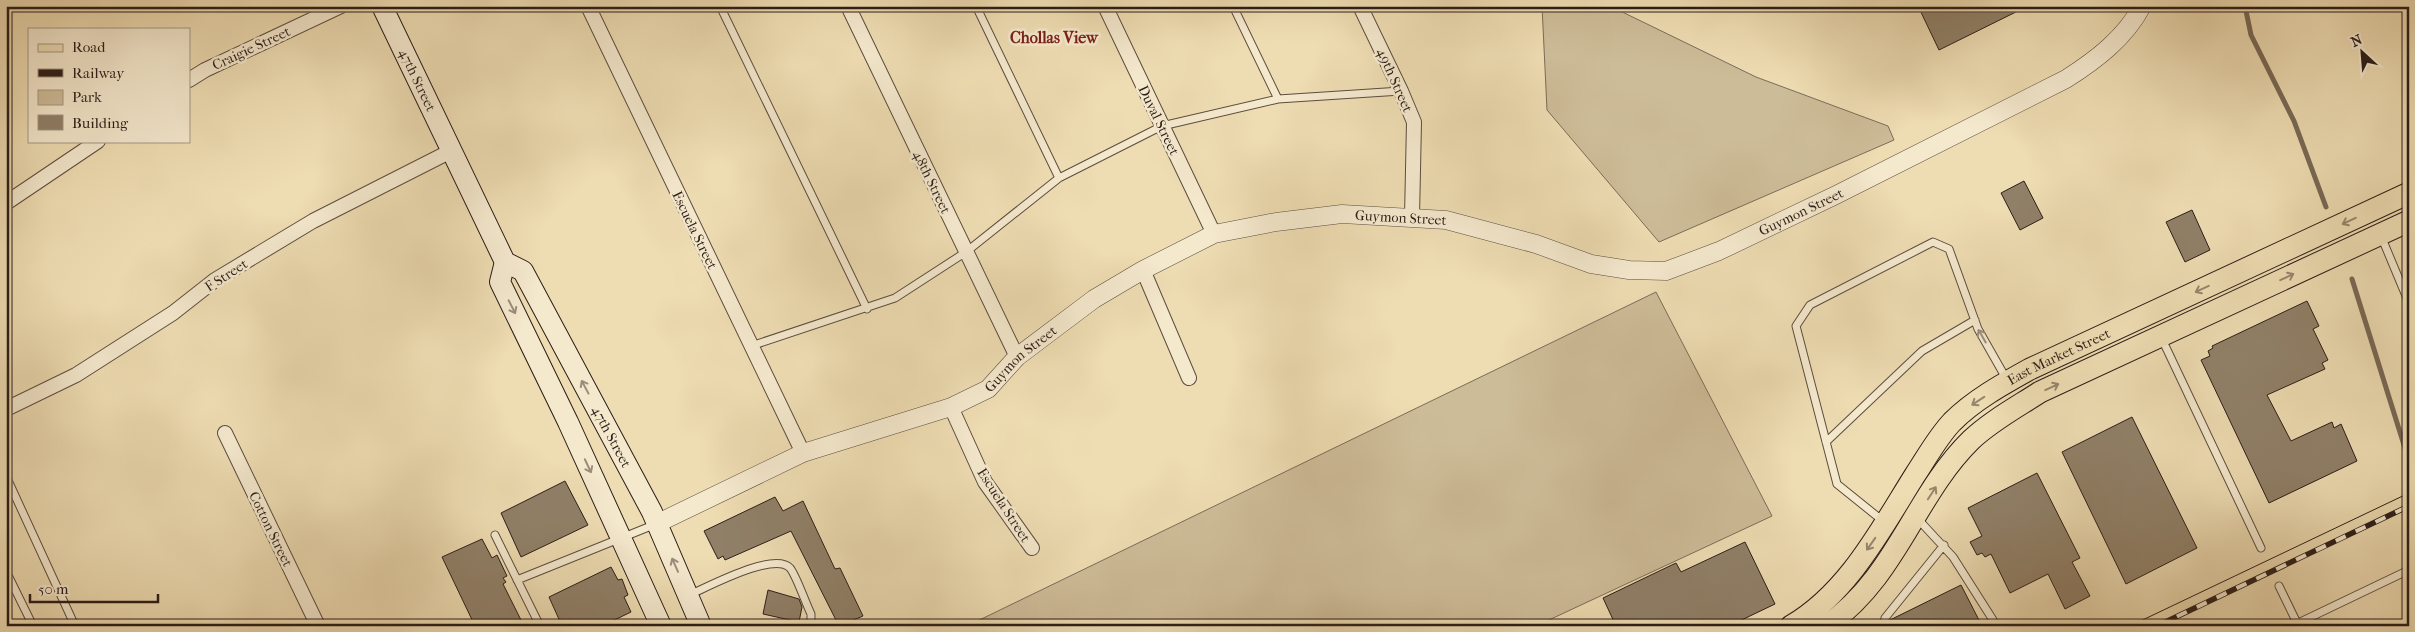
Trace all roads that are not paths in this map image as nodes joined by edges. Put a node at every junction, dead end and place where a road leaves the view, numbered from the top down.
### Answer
1 (341, 6) edge
2 (382, 6) edge
3 (588, 6) edge
4 (720, 6) edge
5 (848, 6) edge
6 (976, 6) edge
7 (1104, 6) edge
8 (1233, 6) edge
9 (1360, 6) edge
10 (2142, 6) edge
11 (190, 79) edge
12 (1402, 91) junction
13 (1278, 99) junction
14 (1162, 126) junction
15 (97, 142) edge
16 (452, 151) junction
17 (1059, 178) junction
18 (2409, 192) edge
19 (6, 203) edge
20 (2372, 210) junction
21 (1412, 217) junction
22 (2409, 221) edge
23 (2380, 233) junction
24 (1214, 234) junction
25 (966, 252) junction
26 (505, 262) junction
27 (1143, 270) junction
28 (2408, 301) edge
29 (867, 309) junction
30 (2150, 313) junction
31 (1974, 320) junction
32 (2161, 337) junction
33 (751, 346) junction
34 (1017, 357) junction
35 (1189, 378) dead end
36 (2008, 382) junction
37 (951, 407) junction
38 (6, 409) edge
39 (225, 433) dead end
40 (1826, 442) junction
41 (803, 453) junction
42 (6, 476) edge
43 (1916, 517) junction
44 (1885, 522) junction
45 (656, 524) junction
46 (495, 535) dead end
47 (621, 538) junction
48 (1944, 545) junction
49 (1032, 548) dead end
50 (2261, 548) dead end
51 (2409, 570) edge
52 (6, 571) edge
53 (517, 580) junction
54 (2280, 586) dead end
55 (688, 596) junction
56 (2294, 624) edge
57 (33, 626) edge
58 (75, 626) edge
59 (318, 626) edge
60 (540, 626) edge
61 (661, 626) edge
62 (700, 626) edge
63 (809, 626) edge
64 (1791, 626) edge
65 (1826, 626) edge
66 (1884, 626) edge
67 (1992, 626) edge

1 - 11 street, Craigie Street
2 - 16 main road, 47th Street
3 - 33 street, Escuela Street
4 - 29 lane
5 - 25 street, 48th Street
6 - 17 lane
7 - 14 street, Duval Street
8 - 13 lane
9 - 12 street, 49th Street
10 - 21 street, Guymon Street
12 - 13 lane
12 - 21 street, 49th Street
13 - 14 lane
14 - 17 lane
14 - 24 street, Duval Street
15 - 19 street
16 - 26 main road, 47th Street
16 - 38 street, F Street
17 - 25 lane
18 - 20 main road, East Market Street
20 - 23 main road
20 -> 30 main road, East Market Street
21 - 24 street, Guymon Street
22 - 23 main road, East Market Street
23 - 28 lane
32 -> 23 main road, East Market Street
24 - 27 street, Guymon Street
25 - 29 lane
25 - 34 street, 48th Street
45 -> 26 main road, 47th Street
26 -> 47 main road
27 - 34 street, Guymon Street
27 - 35 street
29 - 33 lane
30 - 32 main road
30 - 36 main road, East Market Street
36 -> 31 lane
31 - 40 lane
31 - 40 lane
43 -> 32 main road, East Market Street
32 - 50 lane
33 - 41 street, Escuela Street
34 - 37 street, Guymon Street
36 -> 44 main road, East Market Street
37 - 41 street, Guymon Street
37 - 49 street, Escuela Street
39 - 59 street, Cotton Street
40 - 44 lane
41 - 45 street, Guymon Street
42 - 58 lane
43 - 48 lane
43 - 65 main road, East Market Street
44 -> 64 main road, East Market Street
45 - 47 lane
55 -> 45 main road, 47th Street
46 - 53 lane
47 - 53 lane
47 - 61 main road
48 - 66 lane
48 - 67 lane
51 - 56 lane
52 - 57 lane
53 - 60 lane
54 - 56 lane
55 - 62 main road, 47th Street
55 - 63 lane

